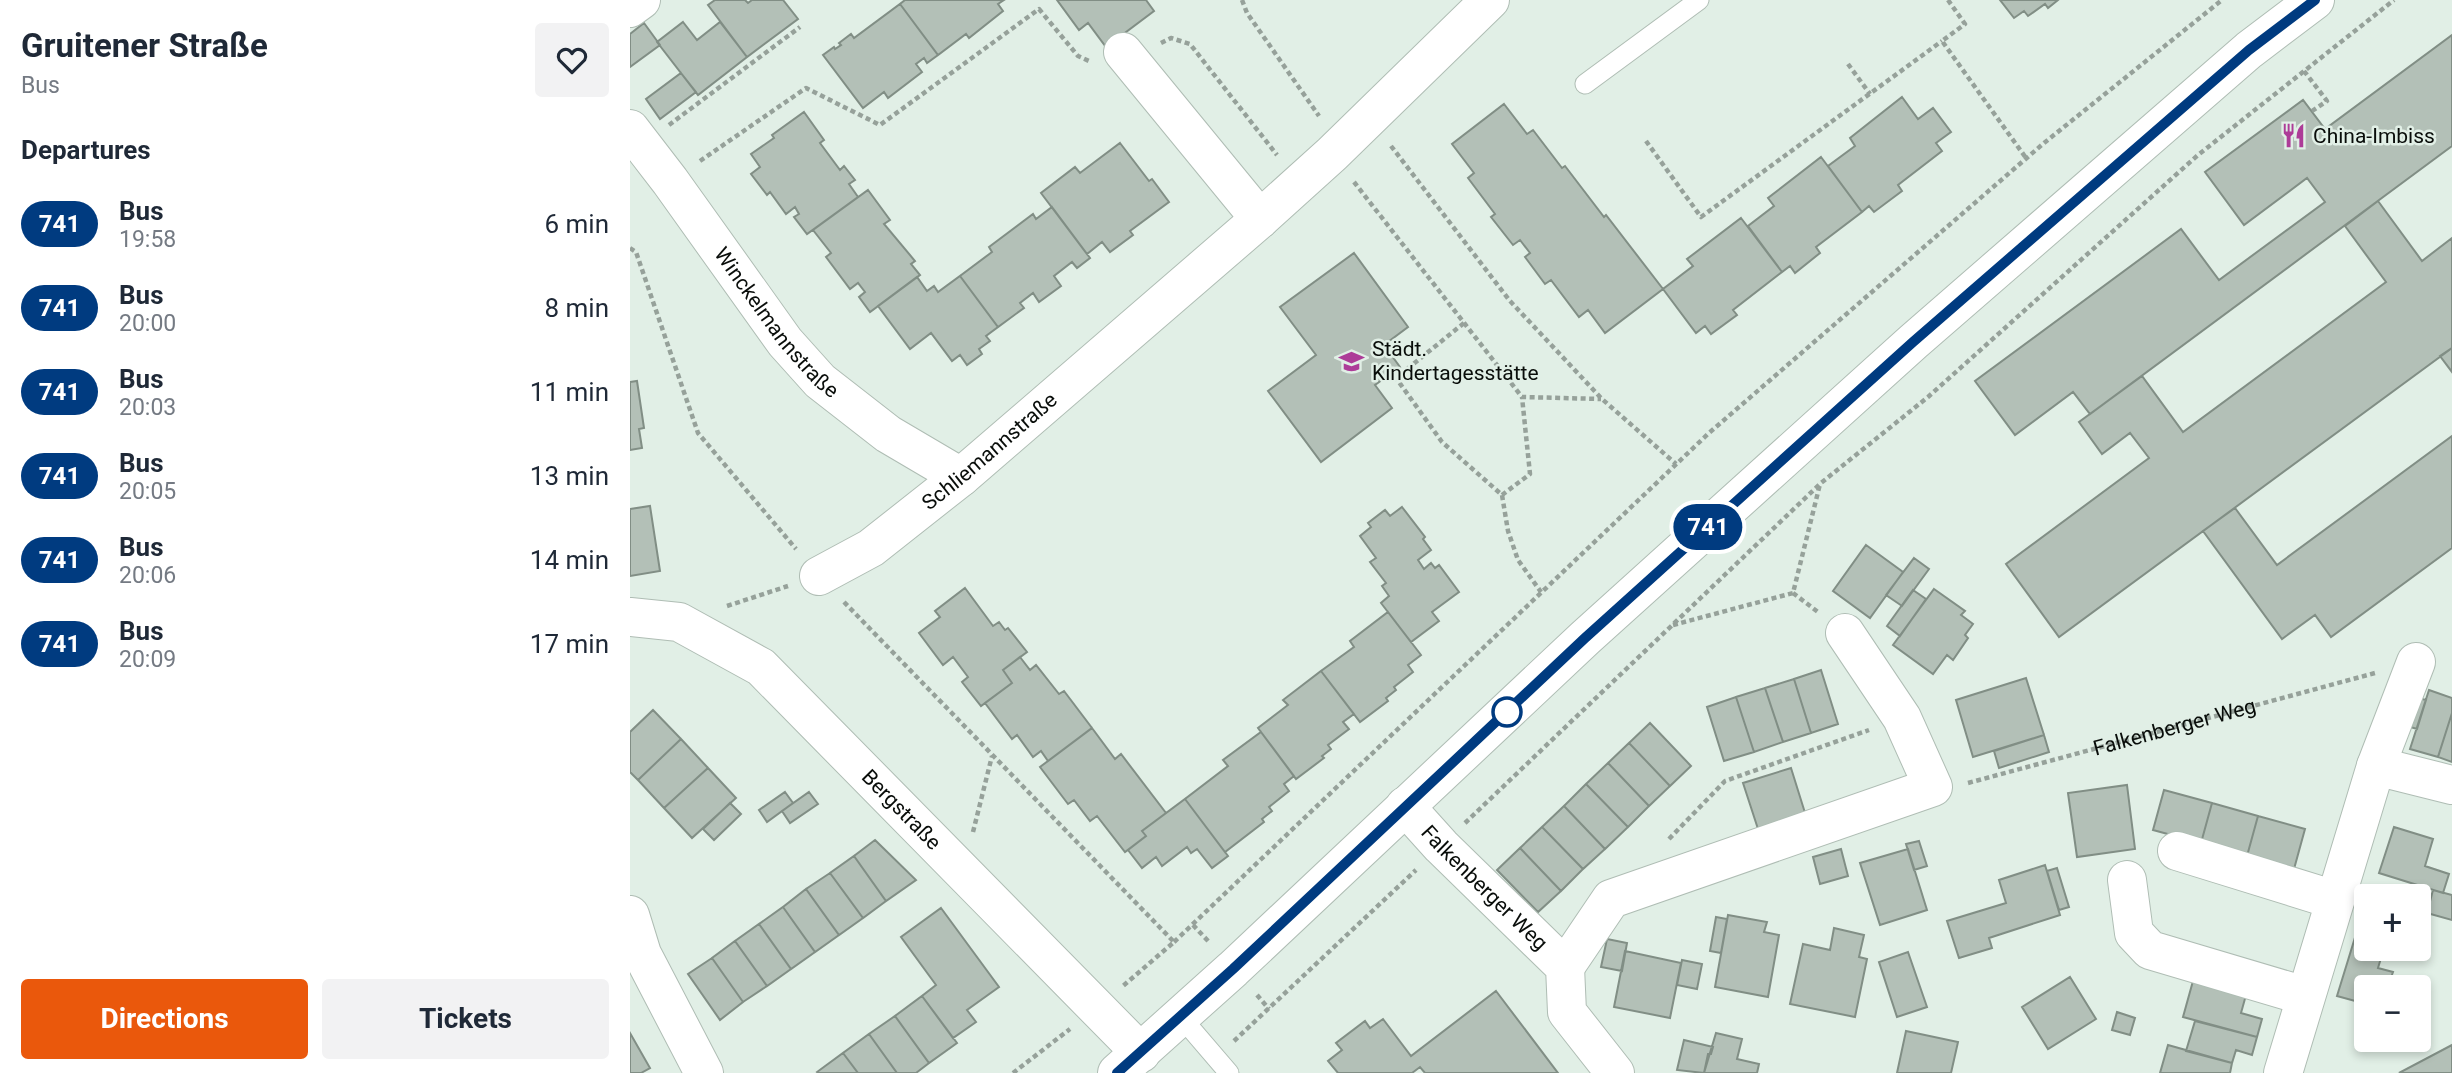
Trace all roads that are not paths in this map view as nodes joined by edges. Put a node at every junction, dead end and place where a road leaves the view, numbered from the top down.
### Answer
1 (641, 0) edge
2 (1490, 0) edge
3 (1699, 0) edge
4 (2315, 0) edge
5 (630, 8) edge
6 (1136, 50) road end
7 (1585, 84) dead end
8 (636, 137) edge
9 (1260, 219) junction
10 (961, 477) junction
11 (819, 576) road end
12 (630, 617) edge
13 (1845, 633) dead end
14 (2416, 662) road end
15 (2376, 766) junction
16 (2452, 785) edge
17 (1405, 806) junction
18 (2177, 851) dead end
19 (2127, 880) dead end
20 (2335, 900) junction
21 (630, 915) edge
22 (1565, 967) junction
23 (2305, 996) junction
24 (1181, 1017) junction
25 (1129, 1063) edge
26 (705, 1073) edge
27 (1228, 1073) edge
28 (1615, 1073) edge
29 (2283, 1073) edge

1 - 5 street
2 - 9 street, Schliemannstraße
3 - 7 lane
4 - 17 street
6 - 9 street
8 - 10 street, Winckelmannstraße
9 - 10 street, Schliemannstraße
10 - 11 street, Schliemannstraße
12 - 25 street, Bergstraße
13 - 22 street, Falkenberger Weg
14 - 15 street
15 - 16 street
15 - 20 street
17 - 22 street, Falkenberger Weg
17 - 24 street
18 - 20 street
19 - 23 street
20 - 23 street
21 - 26 street
22 - 28 street, Falkenberger Weg
23 - 29 street
24 - 25 street
24 - 27 lane

